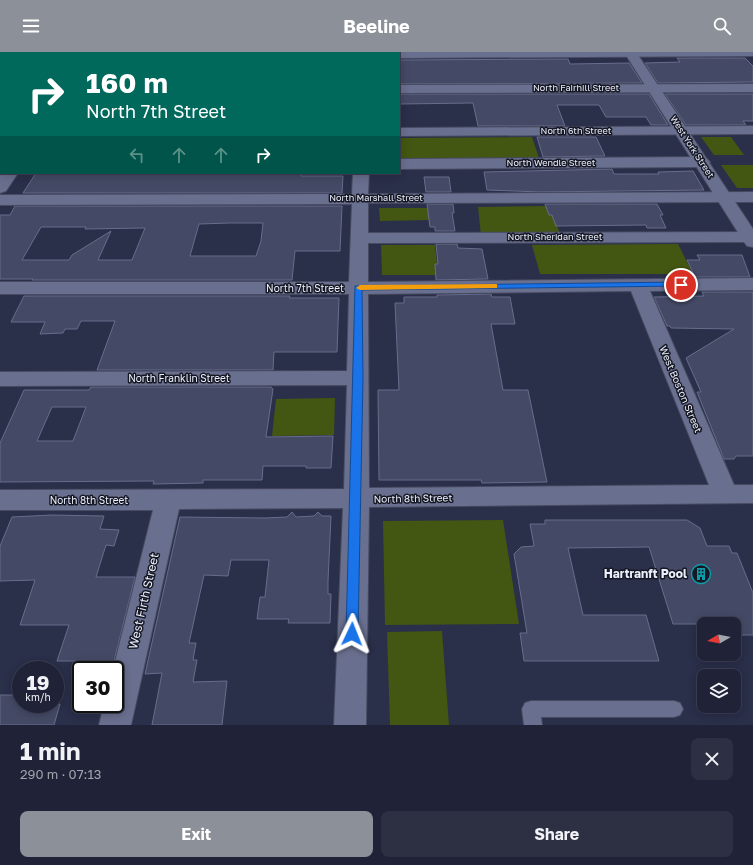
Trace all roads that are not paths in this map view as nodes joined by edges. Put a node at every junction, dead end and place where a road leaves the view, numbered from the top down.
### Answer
1 (631, 52) edge
2 (753, 52) edge
3 (400, 54) edge
4 (655, 88) junction
5 (753, 88) edge
6 (400, 89) edge
7 (682, 130) junction
8 (753, 130) edge
9 (400, 132) edge
10 (702, 162) junction
11 (400, 164) edge
12 (9, 174) edge
13 (361, 174) edge
14 (0, 188) edge
15 (724, 197) junction
16 (753, 197) edge
17 (360, 198) junction
18 (0, 200) edge
19 (360, 238) junction
20 (751, 239) edge
21 (753, 284) edge
22 (638, 285) junction
23 (0, 288) edge
24 (358, 288) junction
25 (358, 378) junction
26 (0, 379) edge
27 (725, 494) junction
28 (753, 494) edge
29 (356, 498) junction
30 (0, 500) edge
31 (168, 500) junction
32 (674, 709) dead end
33 (115, 725) edge
34 (350, 725) edge
35 (533, 725) edge

1 - 2 street
1 - 3 street
1 - 4 street, West York Street
4 - 5 street, North Fairhill Street
4 - 6 street, North Fairhill Street
4 - 7 street, West York Street
7 - 8 street, North 6th Street
7 - 9 street, North 6th Street
7 - 10 street, West York Street
10 - 11 street, North Wendle Street
10 - 15 street, West York Street
12 - 14 street
13 - 17 street
15 - 16 street, North Marshall Street
15 - 17 street, North Marshall Street
15 - 20 street, West York Street
17 - 18 street, North Marshall Street
17 - 19 street
19 - 20 street, North Sheridan Street
19 - 24 street
21 - 22 street, North 7th Street
22 - 24 street, North 7th Street
22 - 27 street, West Boston Street
23 - 24 street, North 7th Street
24 - 25 street
25 - 26 street, North Franklin Street
25 - 29 street
27 - 28 street, North 8th Street
27 - 29 street, North 8th Street
29 - 31 street, North 8th Street
29 - 34 street
30 - 31 street, North 8th Street
31 - 33 street, West Firth Street
32 - 35 lane

